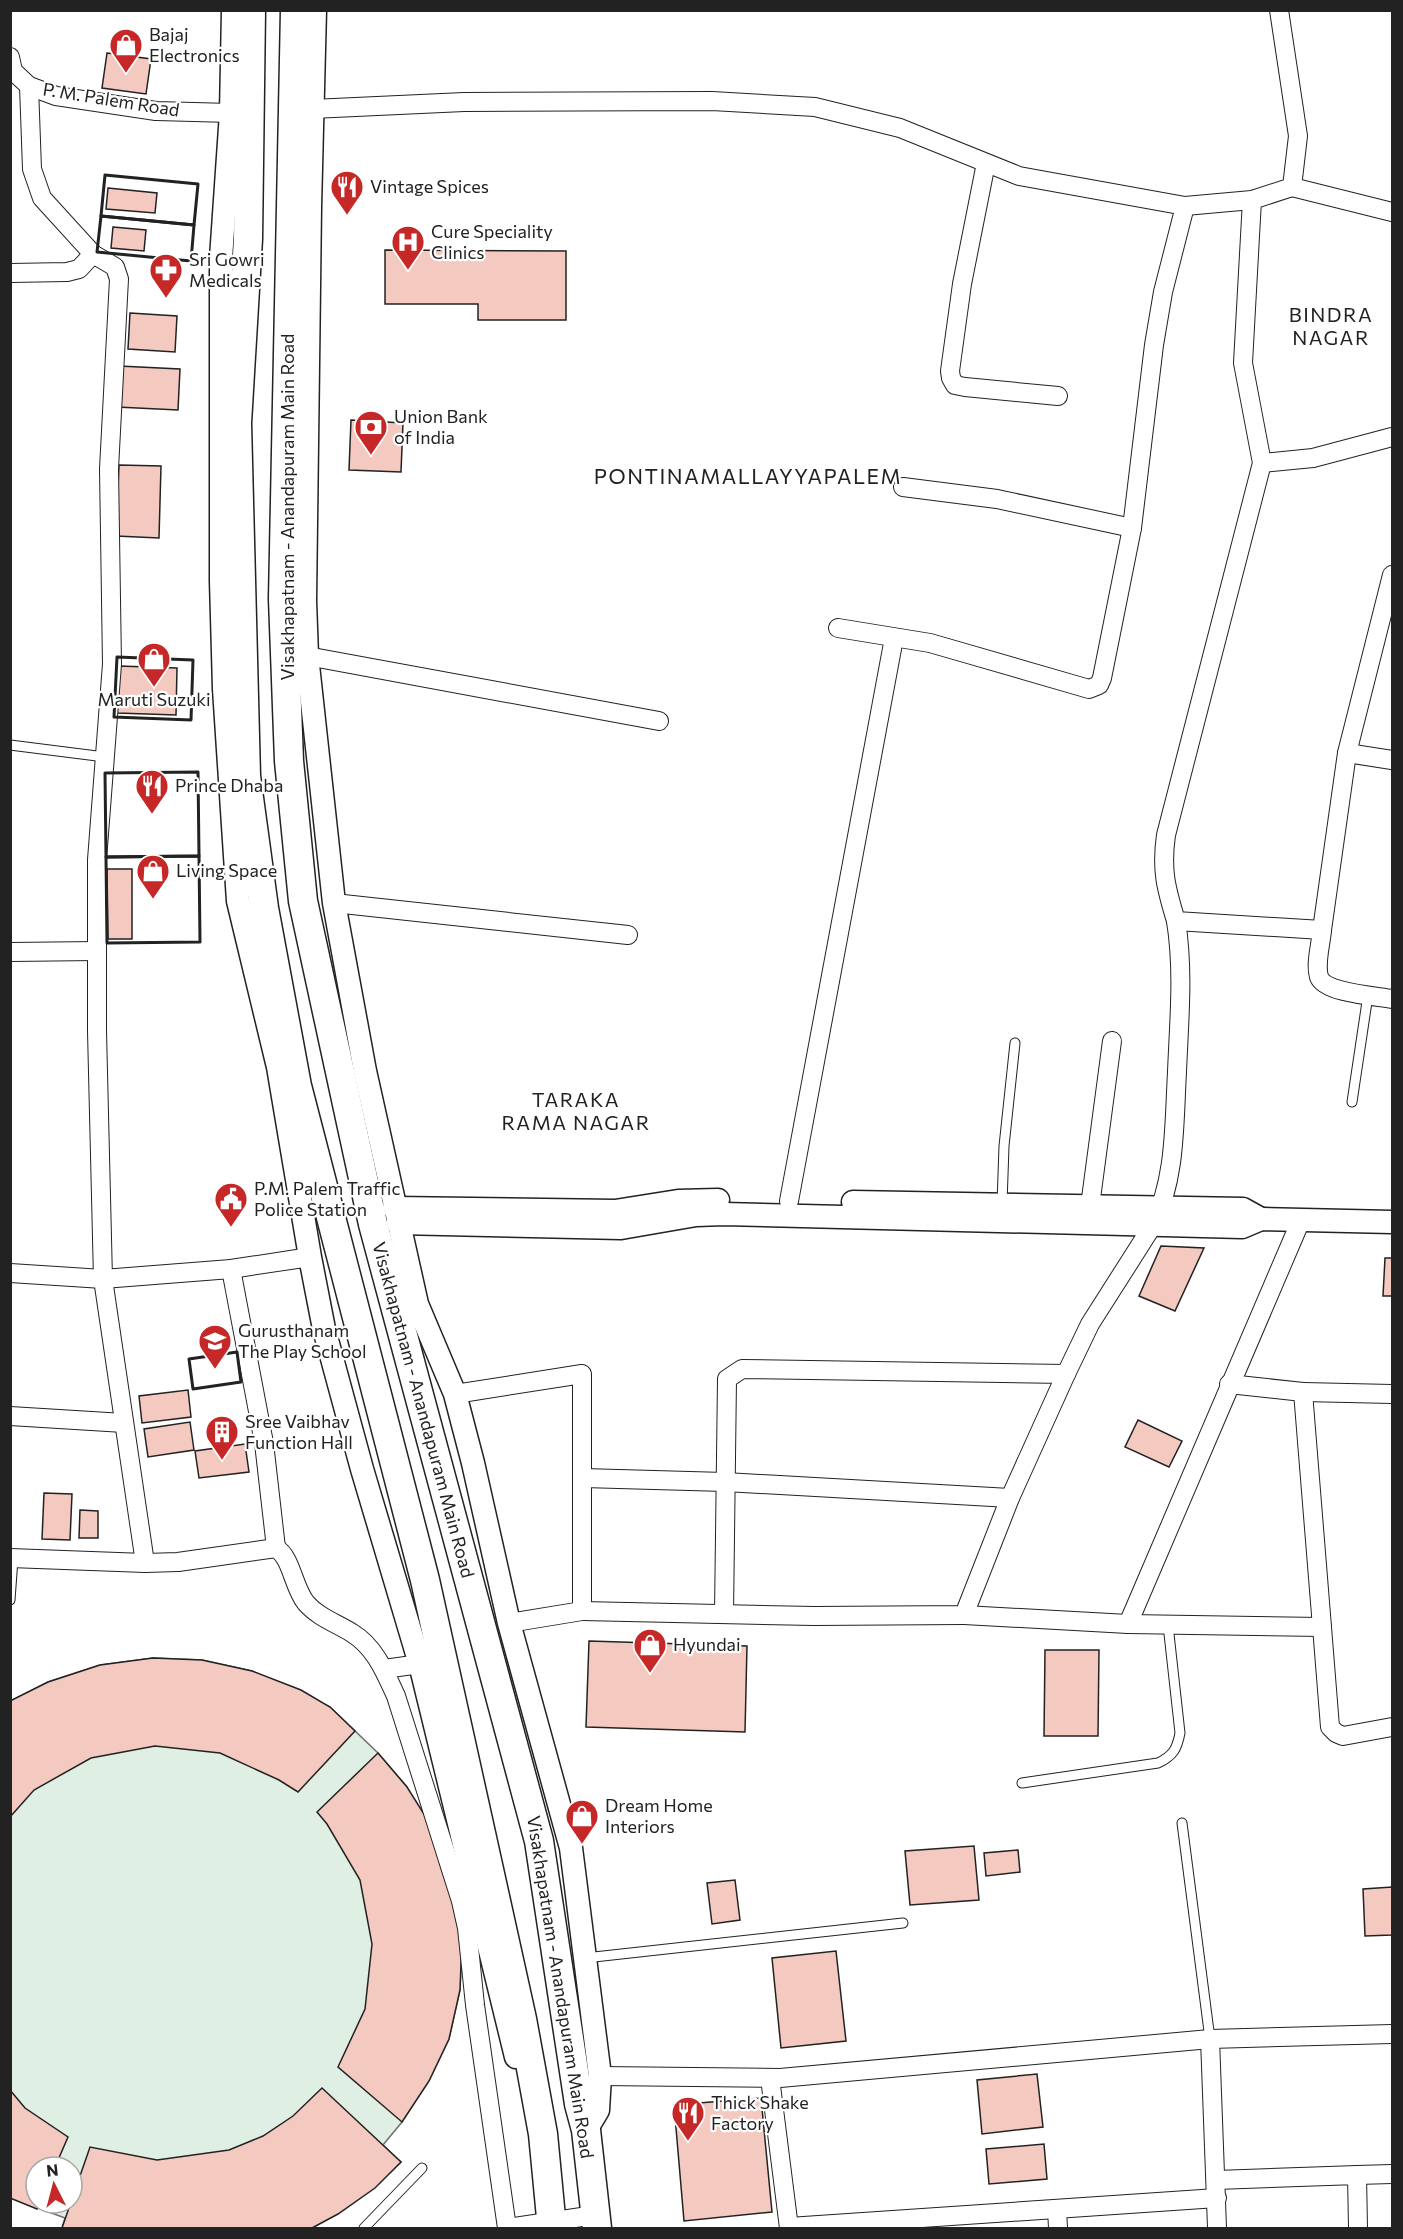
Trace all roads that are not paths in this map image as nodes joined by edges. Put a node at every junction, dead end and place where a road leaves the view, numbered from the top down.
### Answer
1 (233, 10) edge
2 (251, 10) edge
3 (295, 10) edge
4 (315, 10) edge
5 (1279, 10) edge
6 (10, 57) edge
7 (29, 87) junction
8 (312, 109) junction
9 (241, 115) junction
10 (986, 163) junction
11 (1292, 187) junction
12 (1252, 200) junction
13 (1185, 206) junction
14 (1392, 212) edge
15 (93, 254) junction
16 (10, 273) edge
17 (1058, 396) dead end
18 (1392, 437) edge
19 (1262, 463) junction
20 (903, 487) dead end
21 (1132, 528) junction
22 (1392, 575) edge
23 (838, 628) dead end
24 (894, 638) junction
25 (307, 656) junction
26 (659, 721) dead end
27 (10, 745) edge
28 (1347, 753) junction
29 (105, 757) junction
30 (1392, 760) edge
31 (334, 903) junction
32 (1176, 921) junction
33 (1322, 930) junction
34 (628, 935) dead end
35 (97, 951) junction
36 (10, 952) edge
37 (1368, 995) junction
38 (1392, 999) edge
39 (1112, 1041) dead end
40 (1015, 1043) dead end
41 (1352, 1102) dead end
42 (789, 1201) junction
43 (1002, 1204) junction
44 (1090, 1206) junction
45 (396, 1216) junction
46 (1157, 1216) junction
47 (1301, 1220) junction
48 (1392, 1222) edge
49 (309, 1257) junction
50 (231, 1269) junction
51 (10, 1273) edge
52 (103, 1279) junction
53 (1066, 1374) junction
54 (1229, 1384) junction
55 (1303, 1392) junction
56 (455, 1394) junction
57 (1392, 1394) edge
58 (10, 1416) edge
59 (124, 1423) junction
60 (583, 1478) junction
61 (725, 1482) junction
62 (1010, 1498) junction
63 (276, 1548) junction
64 (12, 1558) edge
65 (145, 1563) junction
66 (10, 1600) edge
67 (582, 1611) junction
68 (724, 1614) junction
69 (964, 1615) junction
70 (509, 1623) junction
71 (1128, 1624) junction
72 (1168, 1625) junction
73 (1322, 1627) junction
74 (420, 1664) junction
75 (384, 1670) junction
76 (1392, 1727) edge
77 (1022, 1783) dead end
78 (1182, 1822) dead end
79 (903, 1923) dead end
80 (585, 1958) junction
81 (1392, 2034) edge
82 (1210, 2039) junction
83 (600, 2076) junction
84 (770, 2078) junction
85 (586, 2130) junction
86 (543, 2134) junction
87 (422, 2168) dead end
88 (1392, 2174) edge
89 (1357, 2175) junction
90 (1216, 2189) junction
91 (1057, 2209) junction
92 (596, 2222) edge
93 (552, 2226) edge
94 (507, 2228) edge
95 (789, 2228) edge
96 (364, 2229) edge
97 (1058, 2229) edge
98 (1217, 2229) edge
99 (1358, 2229) edge

1 - 9 street
2 - 9 main road
3 - 85 main road, Visakhapatnam - Anandapuram Main Road
4 - 8 street
5 - 11 street
6 - 7 street, P. M. Palem Road
7 - 9 street, P. M. Palem Road
7 - 15 street
8 - 10 street
8 - 25 street
9 - 49 street
9 - 86 main road
10 - 13 street
10 - 17 street
11 - 12 street
11 - 14 street
12 - 13 street
12 - 19 street
13 - 21 street
15 - 16 street
15 - 29 street
18 - 19 street
19 - 32 street
20 - 21 street
21 - 24 street
22 - 28 street
23 - 24 street
24 - 42 street
25 - 26 street
25 - 31 street
27 - 29 lane
28 - 30 street
28 - 33 street
29 - 35 street
31 - 34 street
31 - 45 street
32 - 33 street
32 - 46 street
33 - 37 street
35 - 36 street
35 - 52 street
37 - 38 street
37 - 41 lane
39 - 44 street
40 - 43 lane
42 - 43 street
42 - 45 street
43 - 44 street
44 - 46 street
45 - 46 street
45 - 56 street
46 - 47 street
46 - 53 street
47 - 48 street
47 - 54 street
49 - 50 street
49 - 74 street
50 - 52 street
50 - 63 street
51 - 52 street
52 - 59 street
53 - 61 street
53 - 62 street
54 - 55 street
54 - 71 street
55 - 57 street
55 - 73 street
56 - 60 street
56 - 70 street
58 - 59 street
59 - 65 street
60 - 61 street
60 - 67 street
61 - 62 street
61 - 68 street
62 - 69 street
63 - 65 street
63 - 75 street
64 - 65 street
64 - 66 lane
67 - 68 street
67 - 70 street
68 - 69 street
69 - 71 street
70 - 80 street
71 - 72 street
72 - 73 street
72 - 77 lane
73 - 76 street
74 - 75 street
74 - 86 street
75 - 94 street
78 - 82 lane
79 - 80 lane
80 - 83 street
81 - 82 street
82 - 84 street
82 - 90 street
83 - 84 street
83 - 85 street
84 - 95 street
85 - 92 main road, Visakhapatnam - Anandapuram Main Road
86 - 93 main road
87 - 96 lane
88 - 89 street
89 - 90 street
89 - 99 street
90 - 91 street
90 - 98 street
91 - 95 street
91 - 97 street
92 - 93 street
93 - 94 street

